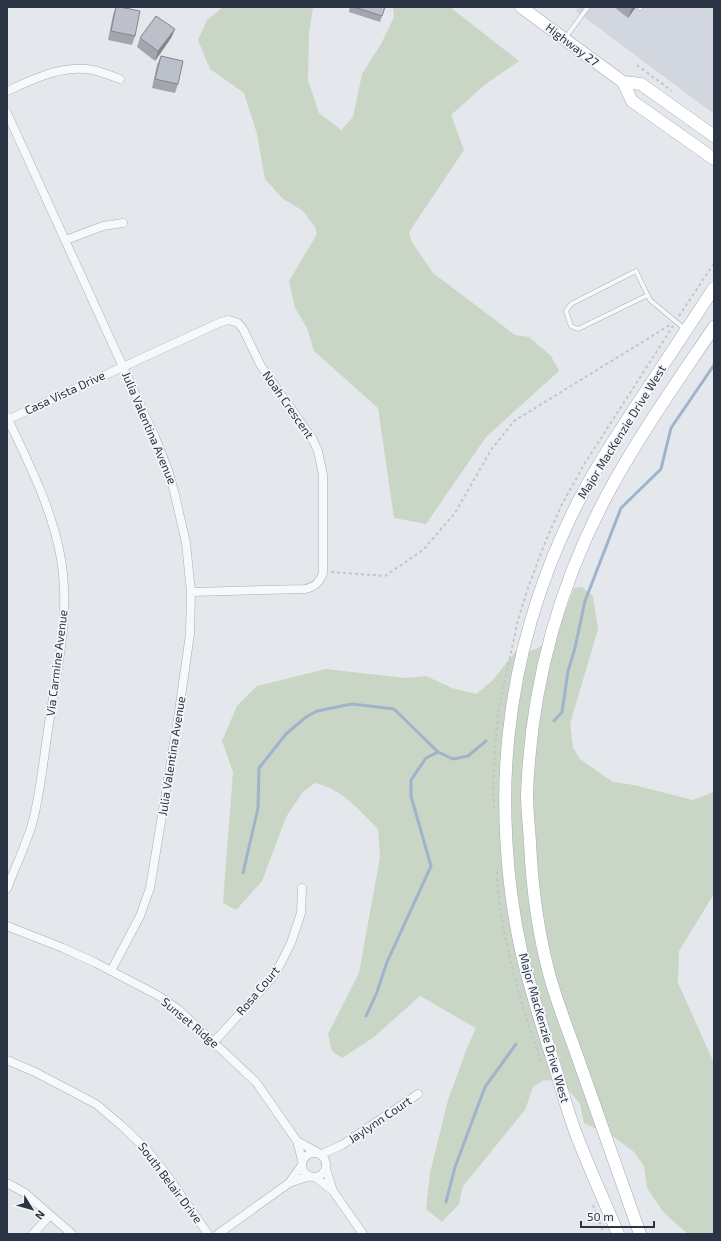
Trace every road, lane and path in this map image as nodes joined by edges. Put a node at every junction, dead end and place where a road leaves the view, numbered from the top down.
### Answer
1 (521, 7) edge
2 (588, 7) edge
3 (565, 39) junction
4 (120, 79) dead end
5 (623, 82) junction
6 (7, 91) edge
7 (7, 113) edge
8 (714, 136) edge
9 (714, 159) edge
10 (123, 223) dead end
11 (66, 240) junction
12 (714, 263) edge
13 (714, 288) edge
14 (648, 295) junction
15 (676, 321) junction
16 (714, 327) edge
17 (686, 330) junction
18 (123, 367) junction
19 (7, 419) edge
20 (331, 572) dead end
21 (191, 592) junction
22 (494, 813) dead end
23 (497, 865) dead end
24 (7, 888) edge
25 (302, 888) dead end
26 (7, 926) edge
27 (111, 971) junction
28 (214, 1042) junction
29 (7, 1060) edge
30 (541, 1062) dead end
31 (418, 1094) dead end
32 (297, 1141) junction
33 (342, 1146) junction
34 (319, 1153) junction
35 (302, 1162) junction
36 (327, 1166) junction
37 (312, 1177) junction
38 (7, 1183) edge
39 (290, 1183) junction
40 (333, 1191) junction
41 (590, 1198) dead end
42 (50, 1215) junction
43 (33, 1234) edge
44 (72, 1234) edge
45 (208, 1234) edge
46 (218, 1234) edge
47 (363, 1234) edge
48 (604, 1234) edge
49 (618, 1234) edge
50 (640, 1234) edge

1 - 3 main road, Highway 27
2 - 3 lane
3 - 5 main road, Highway 27
4 - 6 street
5 - 8 main road, Highway 27
5 - 9 main road, Highway 27
7 - 11 street, Julia Valentina Avenue
10 - 11 street
11 - 18 street, Julia Valentina Avenue
12 - 15 path
13 - 17 main road, Major MacKenzie Drive West
14 - 14 lane
14 - 15 lane
15 - 17 lane
15 - 20 path
15 - 22 path
16 - 50 main road, Major MacKenzie Drive West
17 - 49 main road, Major MacKenzie Drive West
18 - 19 street, Casa Vista Drive
18 - 21 street, Julia Valentina Avenue
18 - 21 street, Noah Crescent
19 - 24 street, Via Carmine Avenue
21 - 27 street, Julia Valentina Avenue
23 - 30 path
25 - 28 street, Rosa Court
26 - 27 street, Sunset Ridge
27 - 28 street, Sunset Ridge
28 - 32 street, Sunset Ridge
29 - 45 street, South Belair Drive
31 - 33 street, Jaylynn Court
32 - 34 street, Sunset Ridge
32 - 35 street, Sunset Ridge
33 - 34 street, Jaylynn Court
33 - 36 street, Jaylynn Court
34 - 35 street
34 - 36 street
35 - 37 street
35 - 39 street
36 - 37 street
36 - 40 street
37 - 39 street
37 - 40 street
38 - 42 street
39 - 46 street
40 - 47 street
41 - 48 path
42 - 43 street
42 - 44 street

